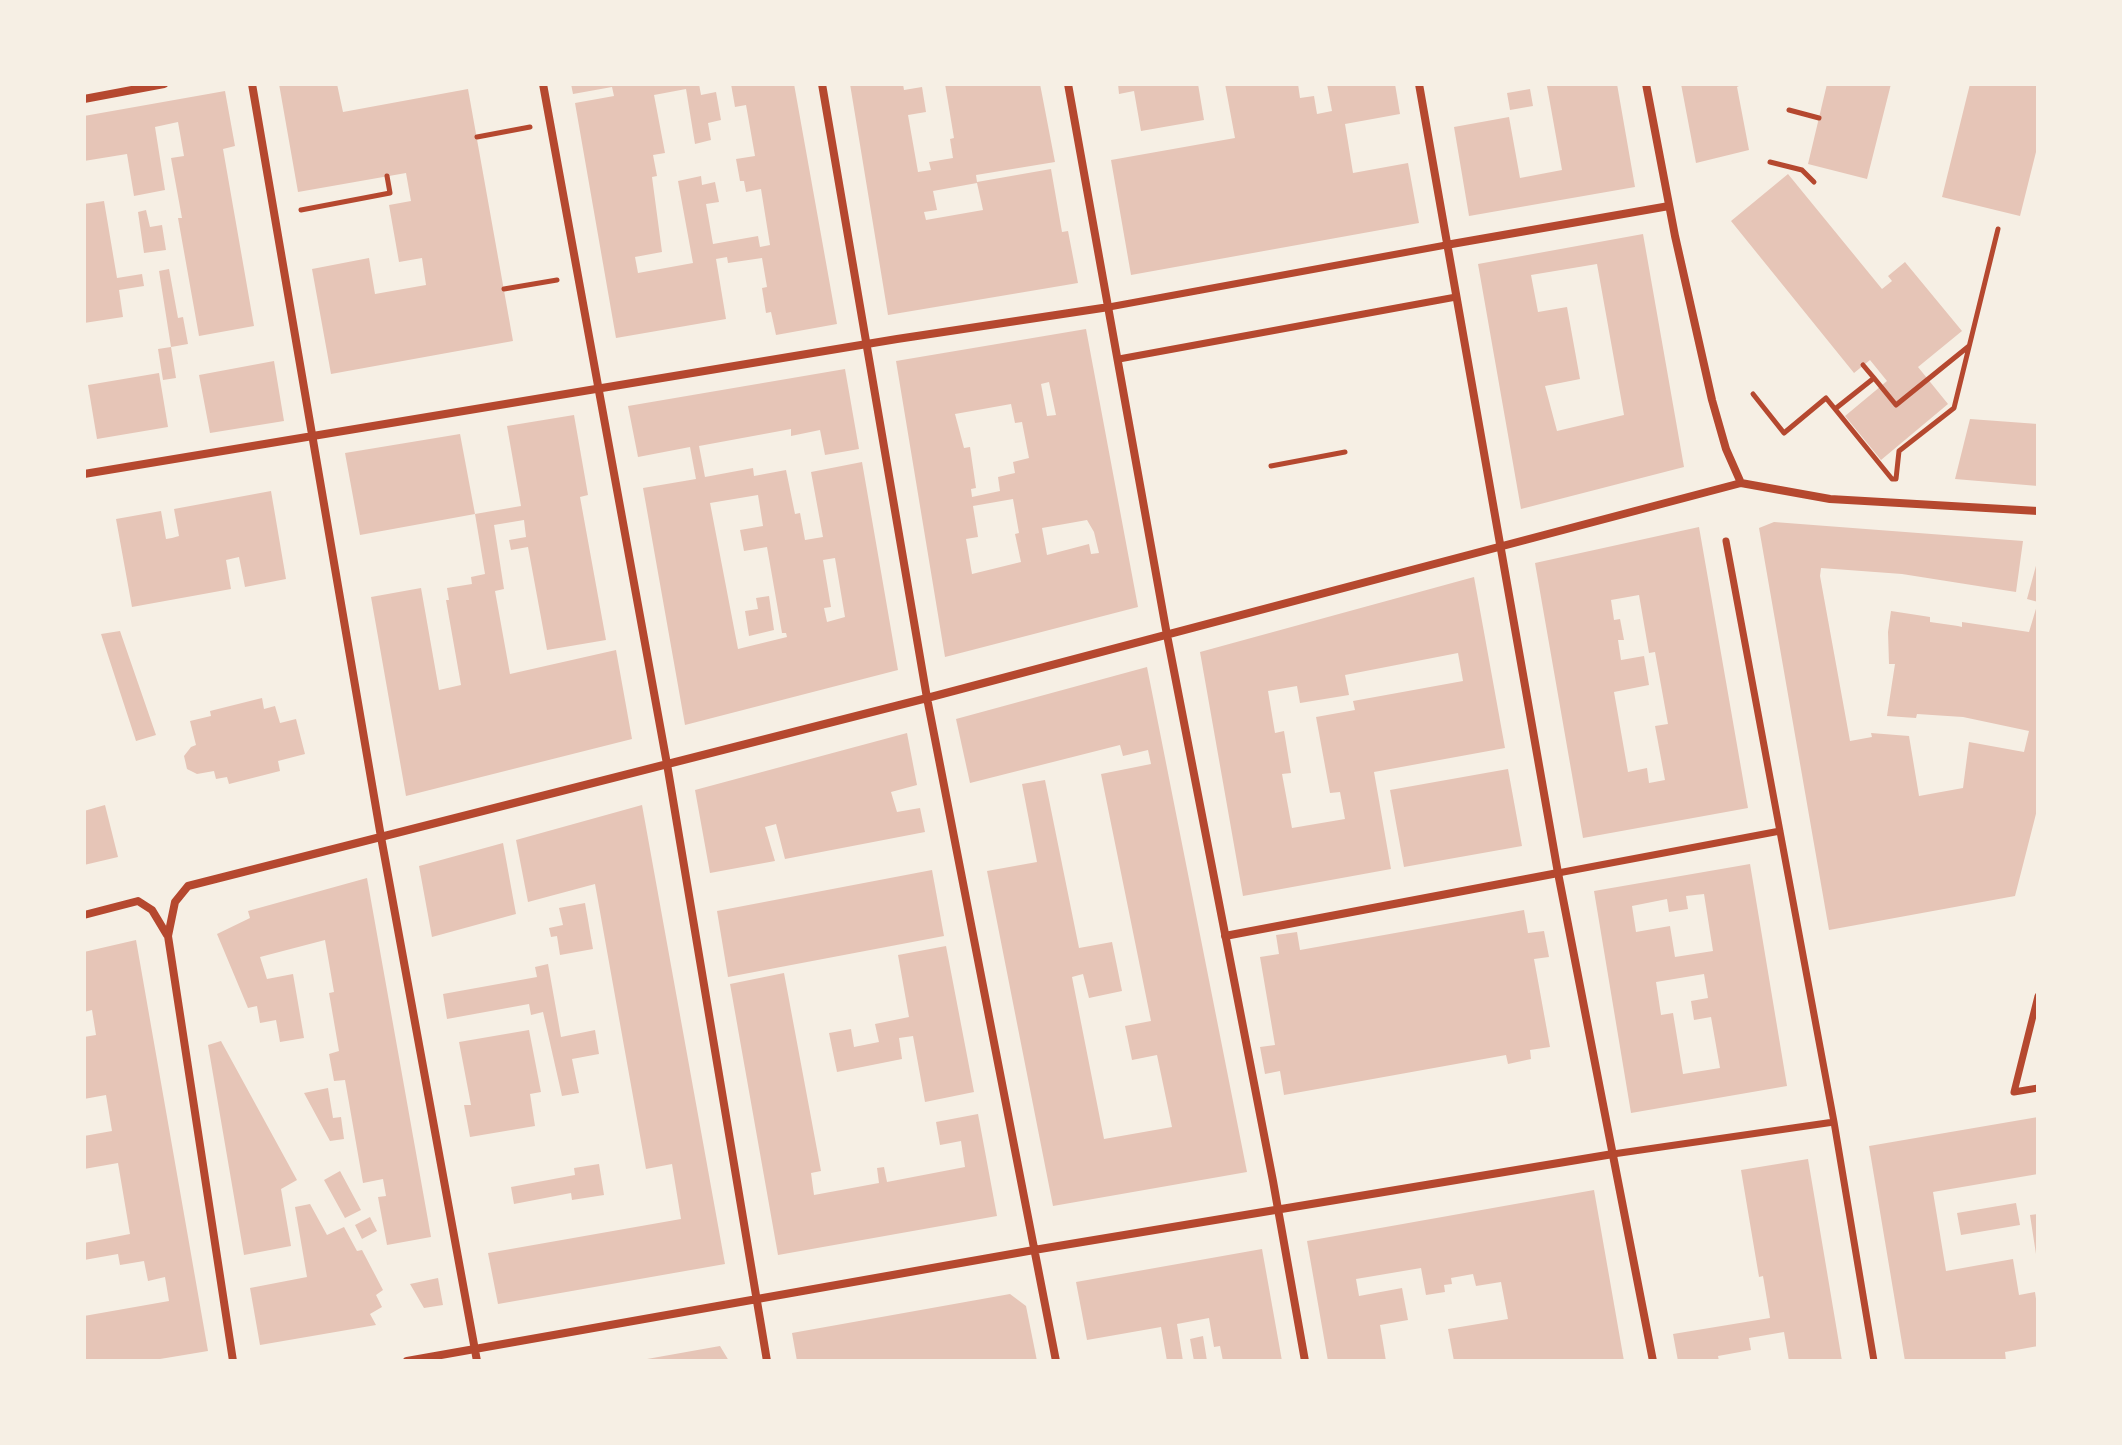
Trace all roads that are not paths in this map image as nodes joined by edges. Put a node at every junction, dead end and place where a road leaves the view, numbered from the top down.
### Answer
1 (164, 84) edge
2 (252, 84) edge
3 (543, 84) edge
4 (822, 84) edge
5 (1068, 84) edge
6 (1419, 84) edge
7 (1646, 84) edge
8 (84, 99) edge
9 (1669, 206) junction
10 (1446, 245) junction
11 (1456, 297) junction
12 (1109, 307) junction
13 (865, 345) junction
14 (1119, 359) junction
15 (598, 389) junction
16 (311, 436) junction
17 (84, 474) edge
18 (1741, 483) junction
19 (2038, 511) edge
20 (1726, 541) dead end
21 (1498, 547) junction
22 (1167, 635) junction
23 (927, 698) junction
24 (667, 764) junction
25 (1780, 831) junction
26 (381, 837) junction
27 (1558, 873) junction
28 (84, 915) edge
29 (168, 936) junction
30 (1225, 936) junction
31 (2038, 996) edge
32 (2038, 1088) edge
33 (1834, 1122) junction
34 (1613, 1154) junction
35 (1278, 1209) junction
36 (1034, 1250) junction
37 (756, 1300) junction
38 (475, 1349) junction
39 (233, 1361) edge
40 (407, 1361) edge
41 (477, 1361) edge
42 (767, 1361) edge
43 (1056, 1361) edge
44 (1305, 1361) edge
45 (1653, 1361) edge
46 (1874, 1361) edge

1 - 8 street
2 - 16 street
3 - 15 street
4 - 13 street
5 - 12 street
6 - 10 street
7 - 9 street
9 - 10 street
9 - 18 street
10 - 11 street
10 - 12 street
11 - 14 street
11 - 21 street
12 - 13 street
12 - 14 street
13 - 15 street
13 - 23 street
14 - 22 street
15 - 16 street
15 - 24 street
16 - 17 street
16 - 26 street
18 - 19 street
18 - 21 street
20 - 25 street
21 - 22 street
21 - 27 street
22 - 23 street
22 - 30 street
23 - 24 street
23 - 36 street
24 - 26 street
24 - 37 street
25 - 27 street
25 - 33 street
26 - 29 street
26 - 38 street
27 - 30 street
27 - 34 street
28 - 29 street
29 - 39 street
30 - 35 street
31 - 32 street
33 - 34 street
33 - 46 street
34 - 35 street
34 - 45 street
35 - 36 street
35 - 44 street
36 - 37 street
36 - 43 street
37 - 38 street
37 - 42 street
38 - 40 street
38 - 41 street

